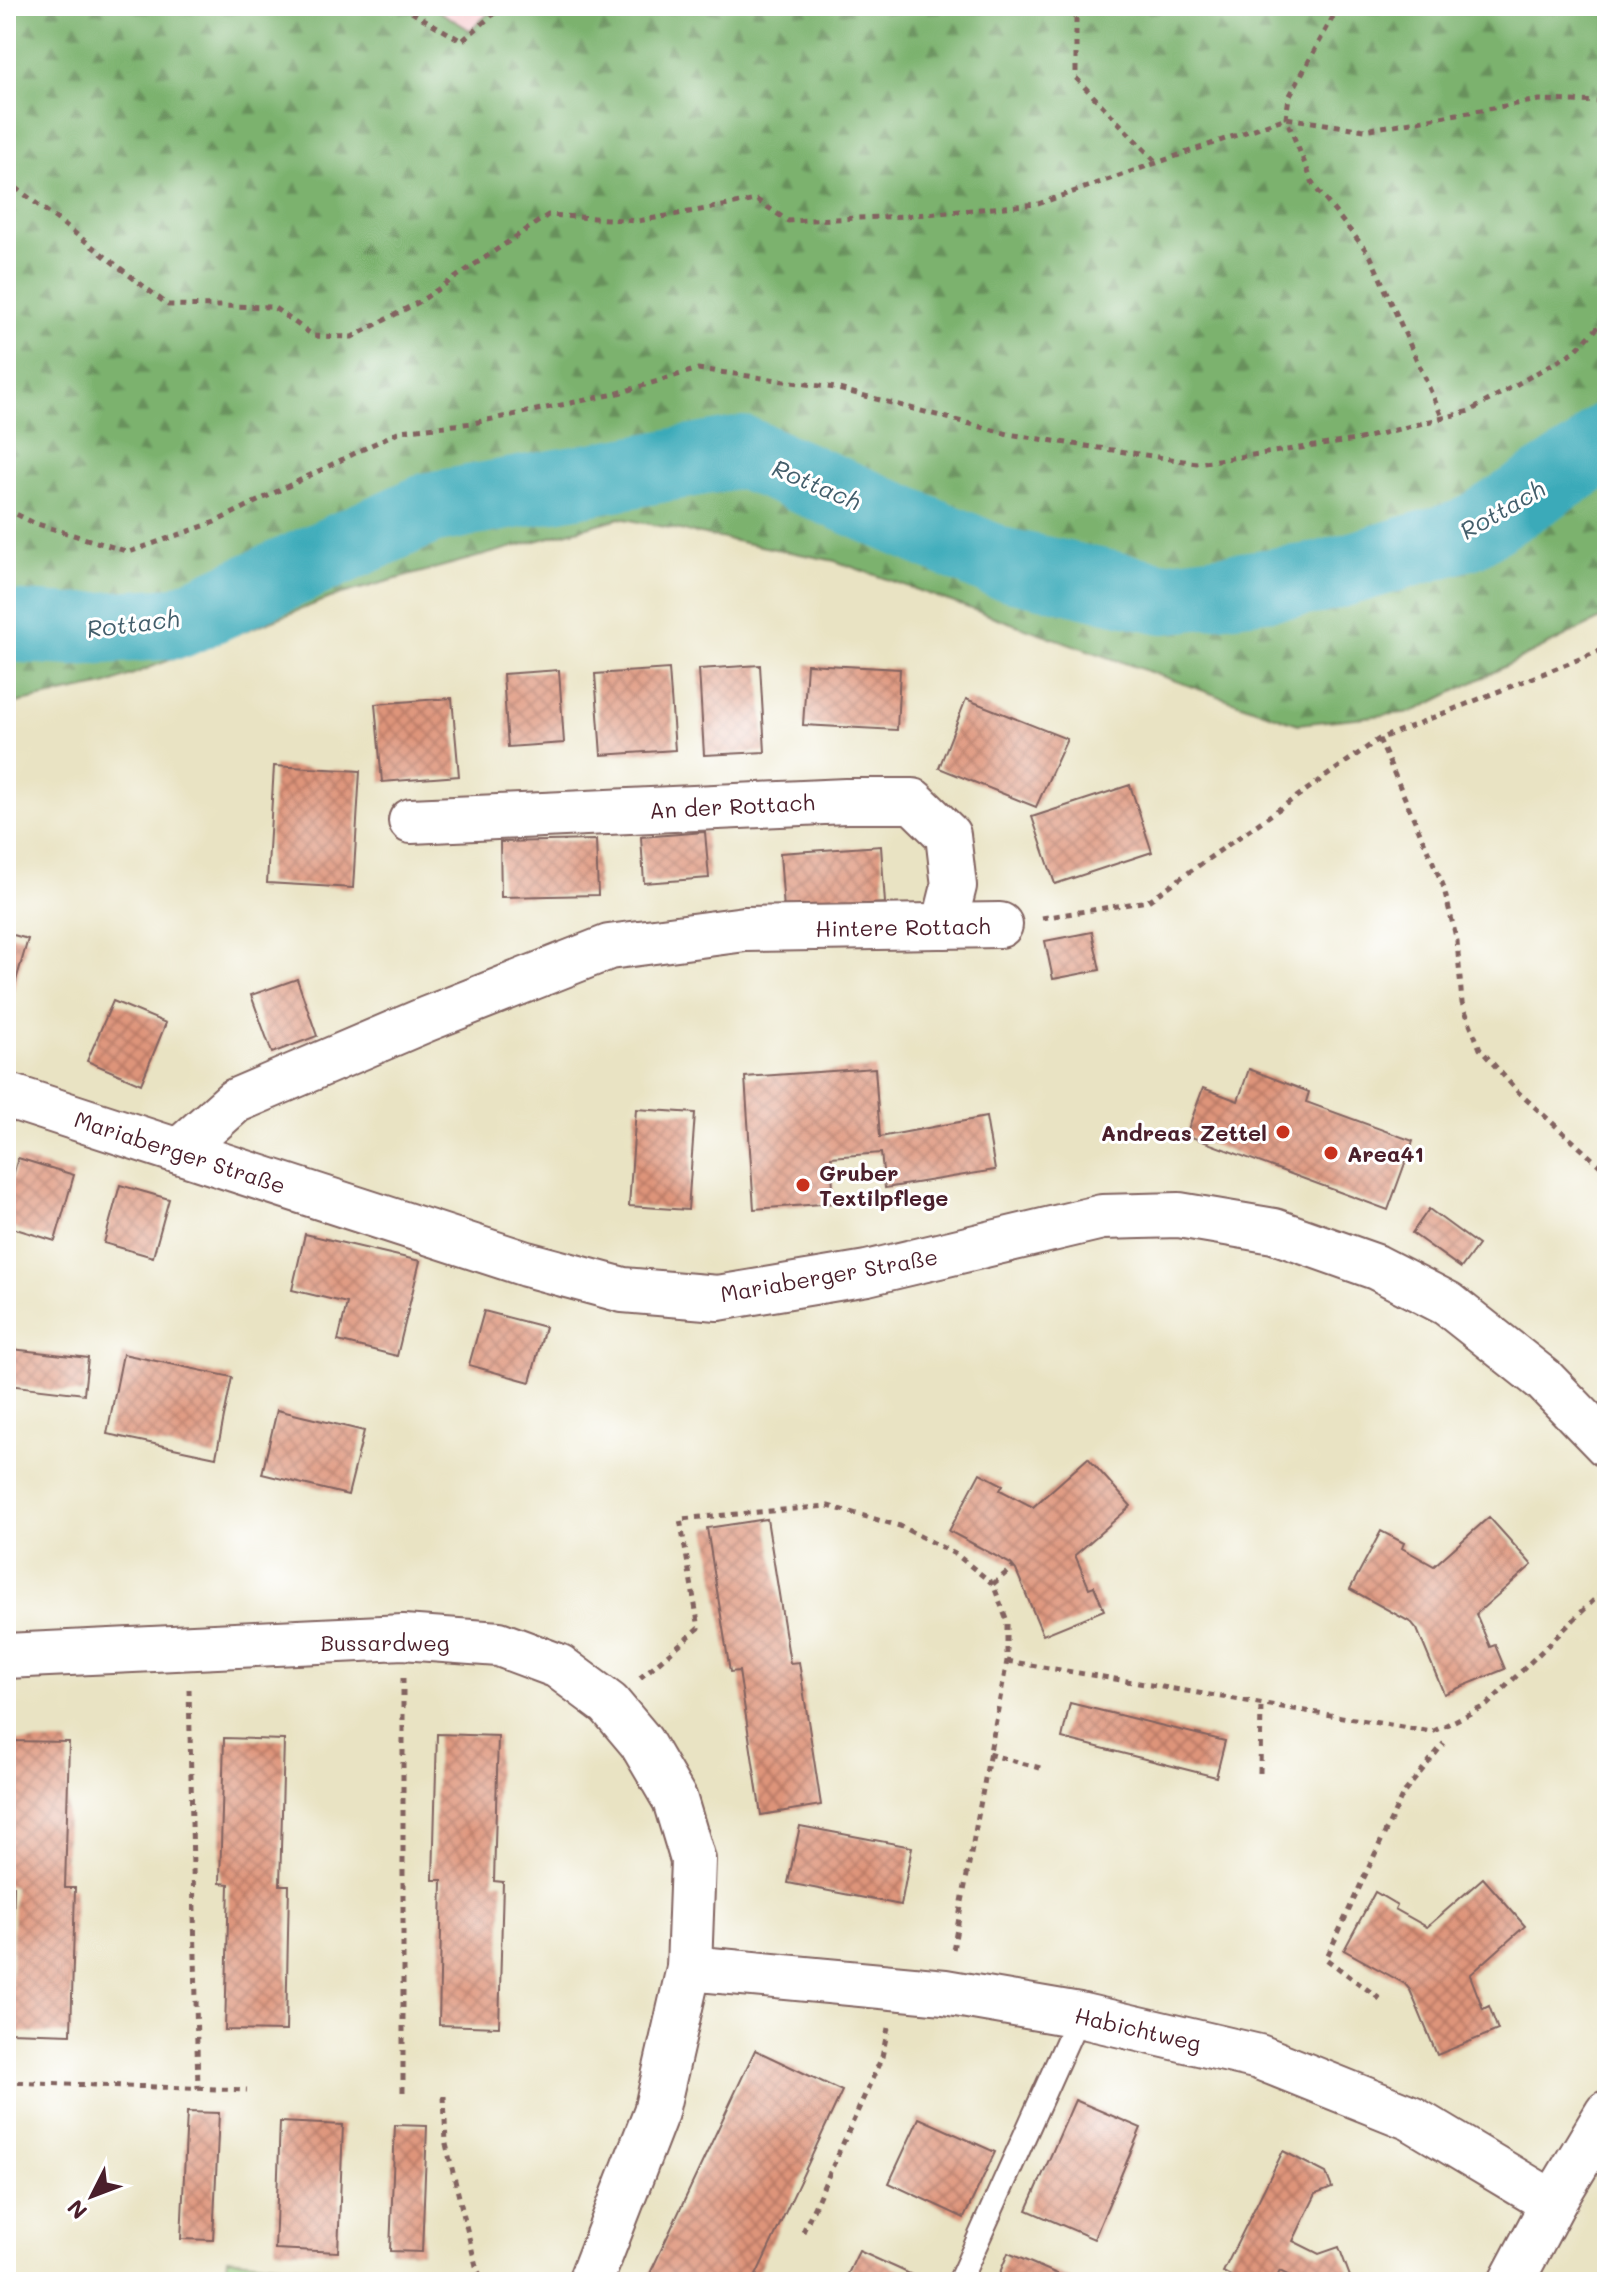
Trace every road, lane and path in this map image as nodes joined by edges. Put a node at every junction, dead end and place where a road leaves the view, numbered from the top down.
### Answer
1 (401, 6) edge
2 (503, 6) edge
3 (1076, 6) edge
4 (1339, 6) edge
5 (1607, 102) edge
6 (1286, 118) junction
7 (1158, 164) junction
8 (6, 180) edge
9 (1607, 318) edge
10 (1443, 419) junction
11 (6, 509) edge
12 (1607, 648) edge
13 (1379, 739) junction
14 (411, 821) dead end
15 (1000, 925) joint
16 (944, 926) junction
17 (6, 1095) edge
18 (179, 1151) junction
19 (1607, 1172) edge
20 (1607, 1445) edge
21 (1013, 1567) dead end
22 (993, 1584) junction
23 (1607, 1587) edge
24 (403, 1637) junction
25 (188, 1648) junction
26 (6, 1656) edge
27 (1007, 1661) junction
28 (1261, 1703) junction
29 (609, 1704) junction
30 (1444, 1743) dead end
31 (988, 1754) junction
32 (1044, 1769) dead end
33 (1260, 1773) dead end
34 (689, 1968) junction
35 (896, 1988) junction
36 (945, 1992) junction
37 (1380, 1999) dead end
38 (1079, 2015) junction
39 (6, 2082) edge
40 (198, 2089) junction
41 (247, 2090) dead end
42 (403, 2093) dead end
43 (444, 2096) dead end
44 (1607, 2113) edge
45 (1553, 2203) junction
46 (803, 2232) dead end
47 (485, 2282) edge
48 (590, 2282) edge
49 (959, 2282) edge
50 (1511, 2282) edge

1 - 2 path
3 - 7 path
4 - 6 path
5 - 6 path
6 - 7 path
6 - 10 path
7 - 8 path
9 - 10 path
10 - 11 path
12 - 13 path, Hintere Rottach
13 - 15 path, Hintere Rottach
13 - 19 path
14 - 16 street, An der Rottach
15 - 16 street, Hintere Rottach
16 - 18 street, Hintere Rottach
17 - 18 street, Mariaberger Straße
18 - 20 street, Mariaberger Straße
21 - 22 path
22 - 27 path
22 - 29 path
23 - 28 path
24 - 25 street, Bussardweg
24 - 29 street, Bussardweg
24 - 42 path
25 - 26 street, Bussardweg
25 - 40 path
27 - 28 path
27 - 31 path
28 - 33 path
29 - 34 street, Bussardweg
30 - 37 path
31 - 32 path
31 - 36 path
34 - 35 street, Habichtweg
34 - 48 street, Bussardweg
35 - 36 street, Habichtweg
35 - 46 path
36 - 38 street, Habichtweg
38 - 45 street, Habichtweg
38 - 49 lane
39 - 40 path
40 - 41 path
43 - 47 path
44 - 45 street
45 - 50 street

